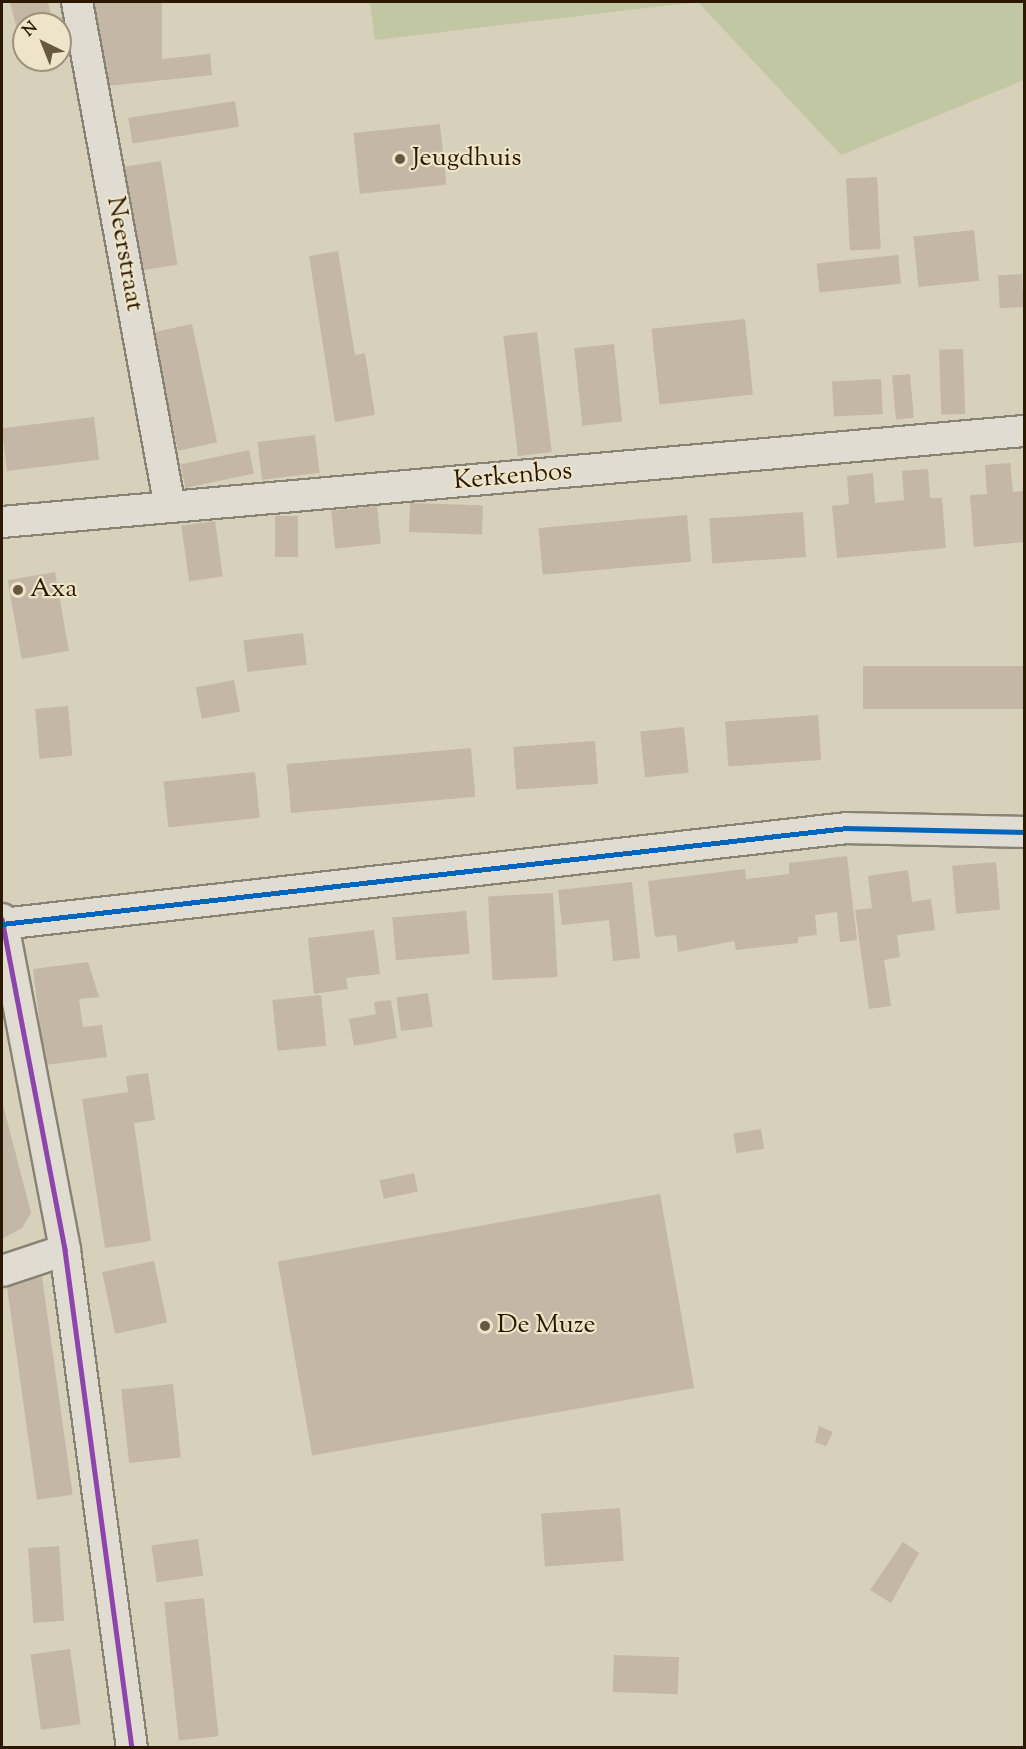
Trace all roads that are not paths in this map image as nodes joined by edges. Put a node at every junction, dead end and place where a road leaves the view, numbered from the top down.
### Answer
1 (77, 2) edge
2 (1024, 431) edge
3 (170, 507) junction
4 (2, 522) edge
5 (1024, 832) edge
6 (2, 919) edge
7 (2, 924) edge
8 (65, 1250) junction
9 (2, 1271) edge
10 (132, 1748) edge

1 - 3 street, Neerstraat
2 - 3 street, Kerkenbos
3 - 4 street, Kerkenbos
5 - 7 street
6 - 7 street
7 - 8 street
8 - 9 street
8 - 10 street

